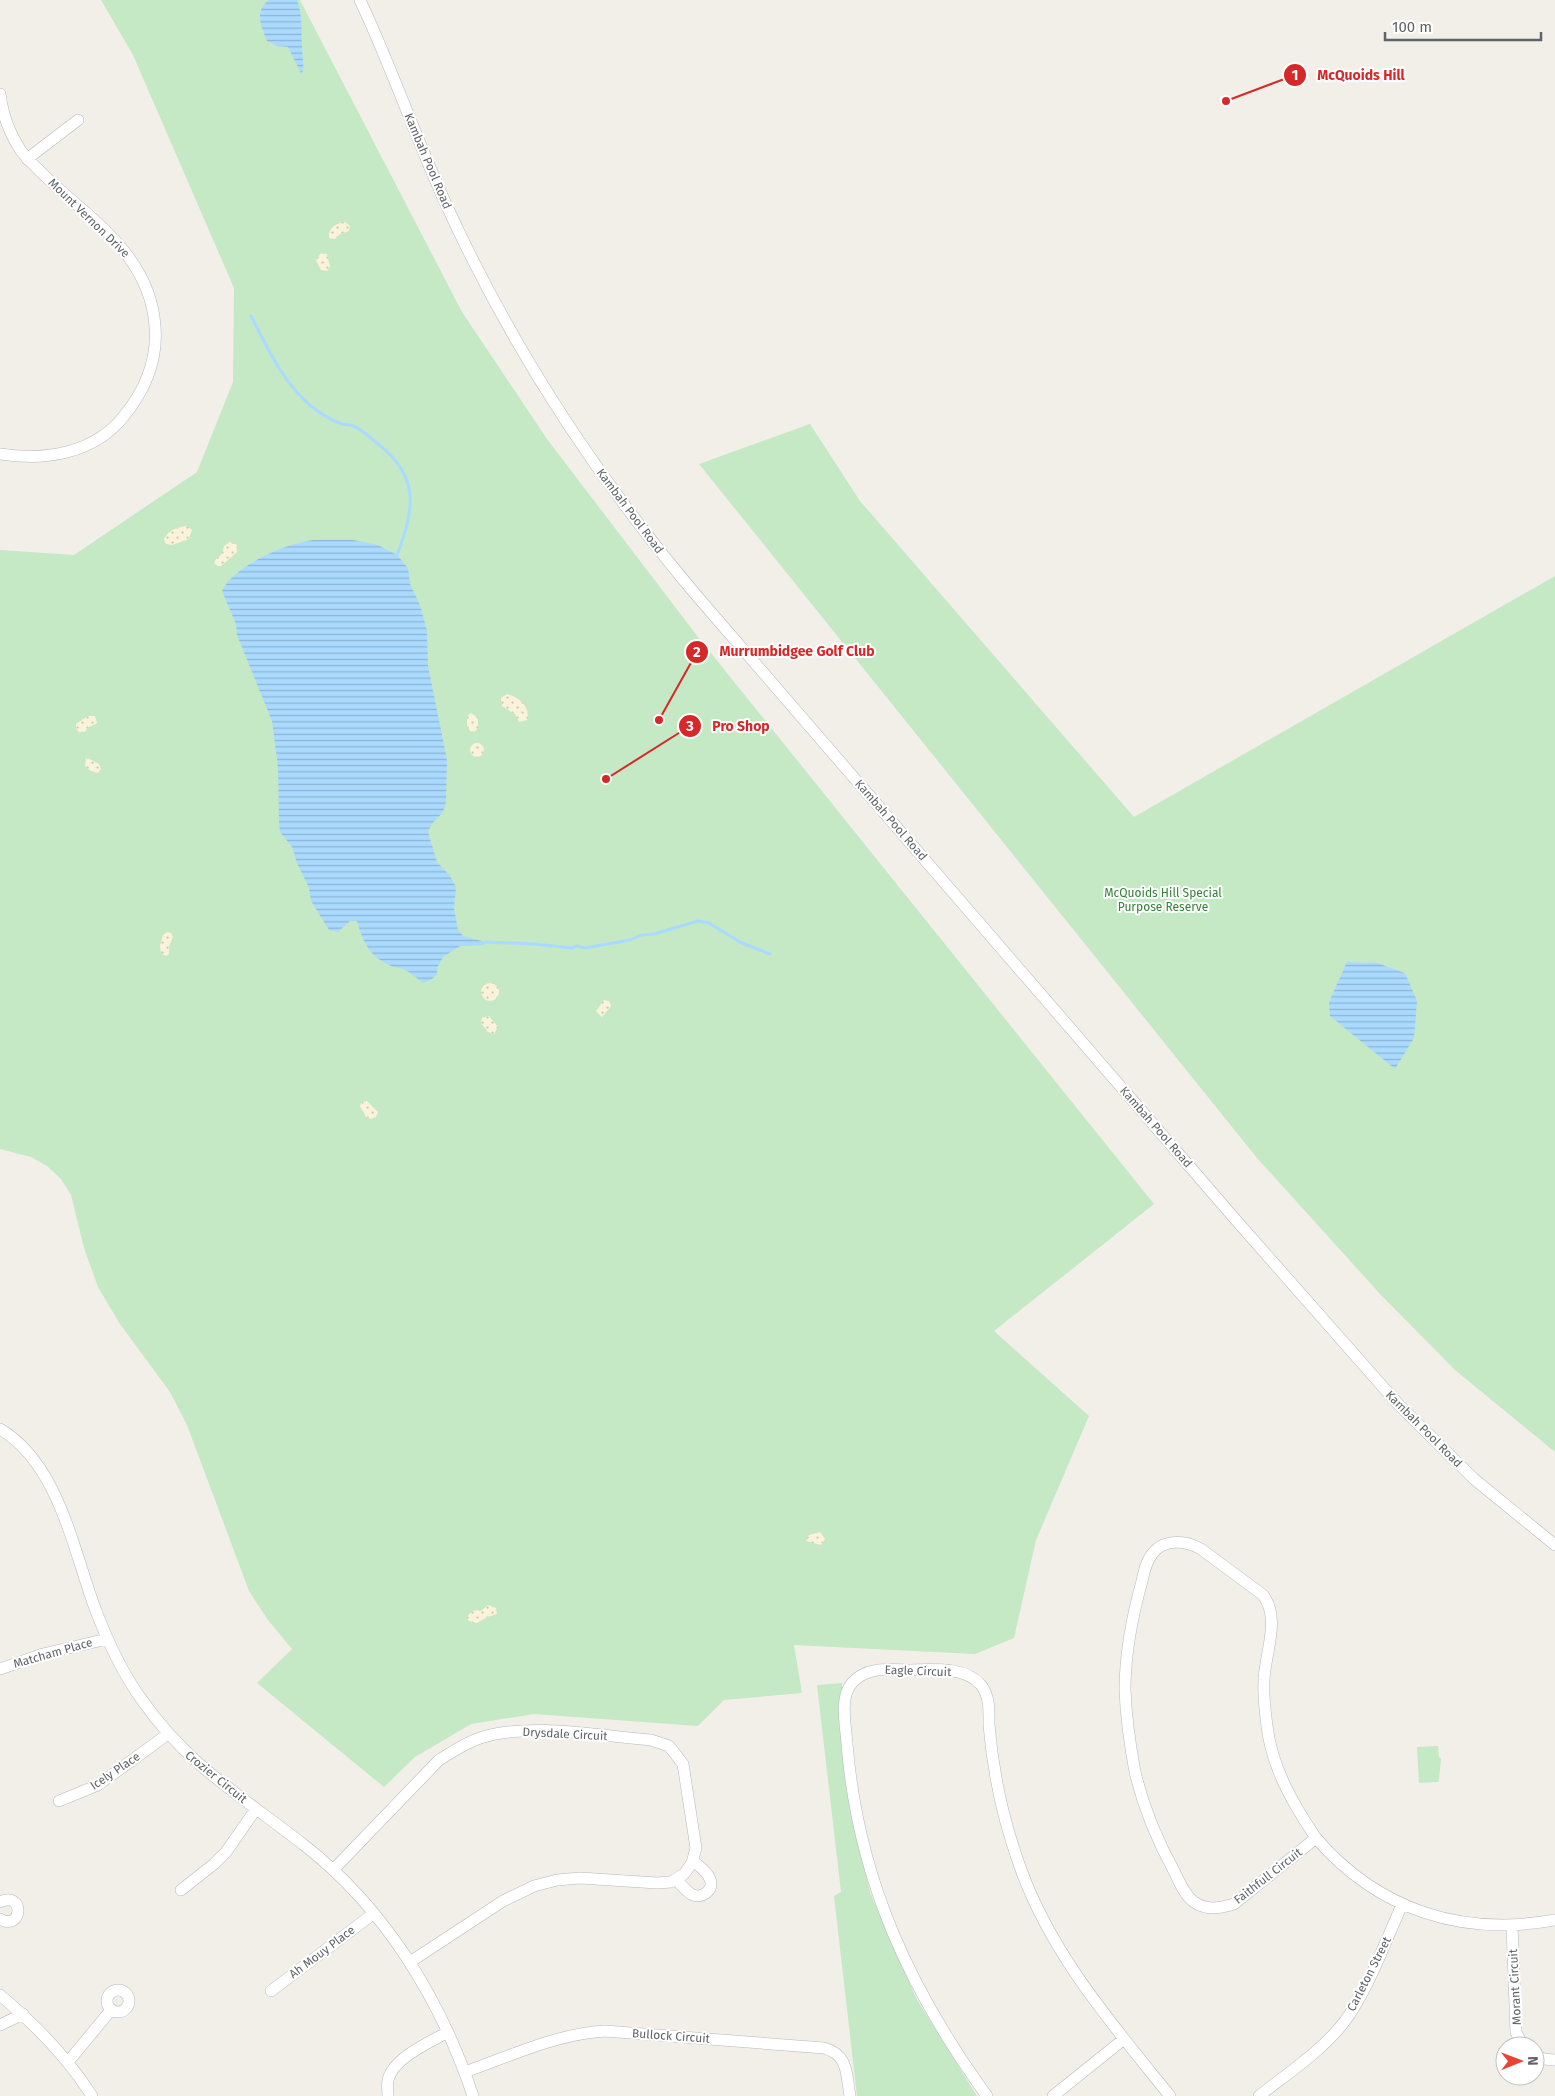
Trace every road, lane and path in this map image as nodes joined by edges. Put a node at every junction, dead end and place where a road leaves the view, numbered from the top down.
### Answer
1 (360, 0) edge
2 (0, 94) edge
3 (78, 120) dead end
4 (28, 159) junction
5 (0, 454) edge
6 (0, 1429) edge
7 (1555, 1545) edge
8 (107, 1639) junction
9 (0, 1669) edge
10 (168, 1734) junction
11 (59, 1801) dead end
12 (256, 1810) junction
13 (1316, 1838) junction
14 (693, 1861) junction
15 (333, 1870) junction
16 (676, 1880) junction
17 (181, 1890) dead end
18 (0, 1902) edge
19 (1402, 1905) junction
20 (374, 1914) junction
21 (0, 1919) edge
22 (1555, 1920) edge
23 (1512, 1926) junction
24 (410, 1962) junction
25 (271, 1991) dead end
26 (0, 1995) edge
27 (111, 2010) dead end
28 (23, 2014) junction
29 (0, 2025) edge
30 (448, 2032) junction
31 (1518, 2036) edge
32 (1124, 2039) junction
33 (68, 2062) junction
34 (465, 2072) junction
35 (1263, 2095) edge
36 (92, 2096) edge
37 (388, 2096) edge
38 (473, 2096) edge
39 (850, 2096) edge
40 (987, 2096) edge
41 (1053, 2096) edge
42 (1170, 2096) edge

1 - 7 street, Kambah Pool Road
2 - 4 street, Mount Vernon Drive
3 - 4 street
4 - 5 street, Mount Vernon Drive
6 - 8 street, Crozier Circuit
8 - 9 street, Matcham Place
8 - 10 street, Crozier Circuit
10 - 11 street, Icely Place
10 - 12 street, Crozier Circuit
12 - 15 street, Crozier Circuit
12 - 17 street
13 - 13 street, Faithfull Circuit
13 - 19 street, Faithfull Circuit
14 - 15 street, Drysdale Circuit
14 - 16 street
14 - 16 street
15 - 20 street, Crozier Circuit
16 - 24 street
18 - 21 street
19 - 23 street
19 - 35 street, Carleton Street
20 - 24 street, Crozier Circuit
20 - 25 street, Ah Mouy Place
22 - 23 street
23 - 31 street, Morant Circuit
24 - 30 street, Crozier Circuit
26 - 28 street
27 - 33 street
28 - 29 street
28 - 33 street
30 - 34 street, Crozier Circuit
30 - 37 street
32 - 40 street, Eagle Circuit
32 - 41 street
32 - 42 street, Eagle Circuit
33 - 36 street
34 - 38 street, Crozier Circuit
34 - 39 street, Bullock Circuit

